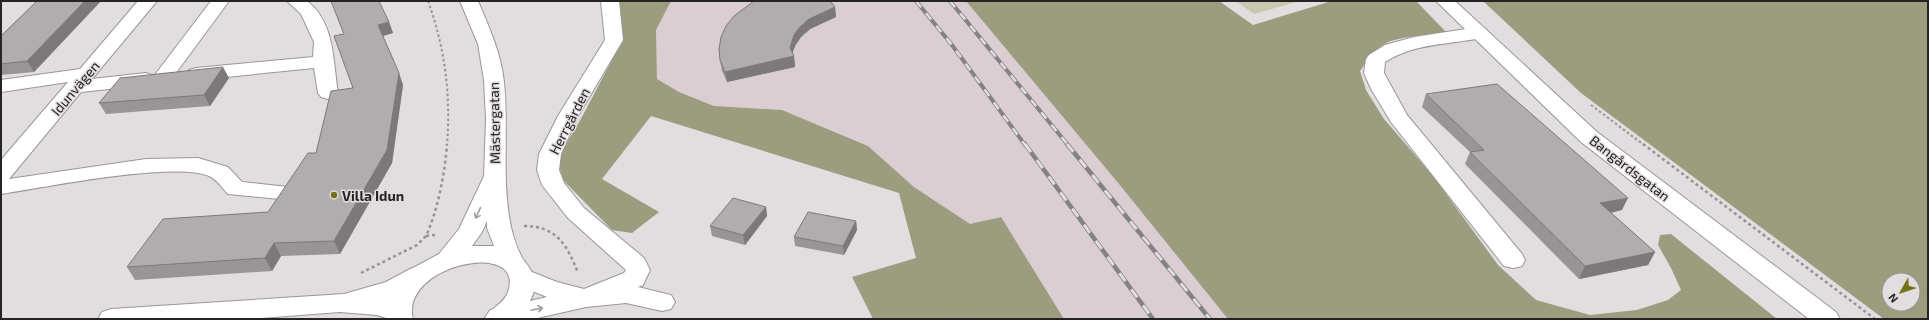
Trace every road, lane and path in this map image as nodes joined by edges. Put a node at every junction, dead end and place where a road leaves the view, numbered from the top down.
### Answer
1 (148, 1) edge
2 (220, 1) edge
3 (296, 1) edge
4 (469, 1) edge
5 (610, 1) edge
6 (1445, 1) edge
7 (1479, 33) junction
8 (323, 61) junction
9 (163, 77) junction
10 (81, 80) junction
11 (1, 86) edge
12 (328, 93) dead end
13 (1586, 101) dead end
14 (1, 174) edge
15 (495, 177) junction
16 (1, 187) edge
17 (280, 192) edge
18 (448, 260) junction
19 (1513, 260) dead end
20 (517, 269) junction
21 (422, 273) junction
22 (586, 298) junction
23 (662, 302) dead end
24 (340, 303) junction
25 (398, 316) edge
26 (498, 318) edge
27 (112, 319) edge
28 (938, 319) edge
29 (985, 319) edge
30 (1827, 319) edge
31 (1875, 319) edge

1 - 10 street, Idunvägen
2 - 9 street
3 - 8 street
4 - 15 street, Mästergatan
5 - 22 street, Herrgården
6 - 7 street, Bangårdsgatan
7 - 19 street
7 - 30 street, Bangårdsgatan
8 - 9 street
8 - 12 street
9 - 10 street
10 - 11 street
10 - 14 street, Idunvägen
13 - 31 path
15 -> 18 street, Mästergatan
15 - 20 street, Mästergatan
16 - 17 street
18 - 20 street, Mästergatan
18 - 21 street, Mästergatan
20 - 22 street
20 - 26 street
21 - 24 street
21 - 25 street, Mästergatan
22 - 23 street
26 -> 22 street
24 - 25 street
24 - 27 street
28 - 29 path

